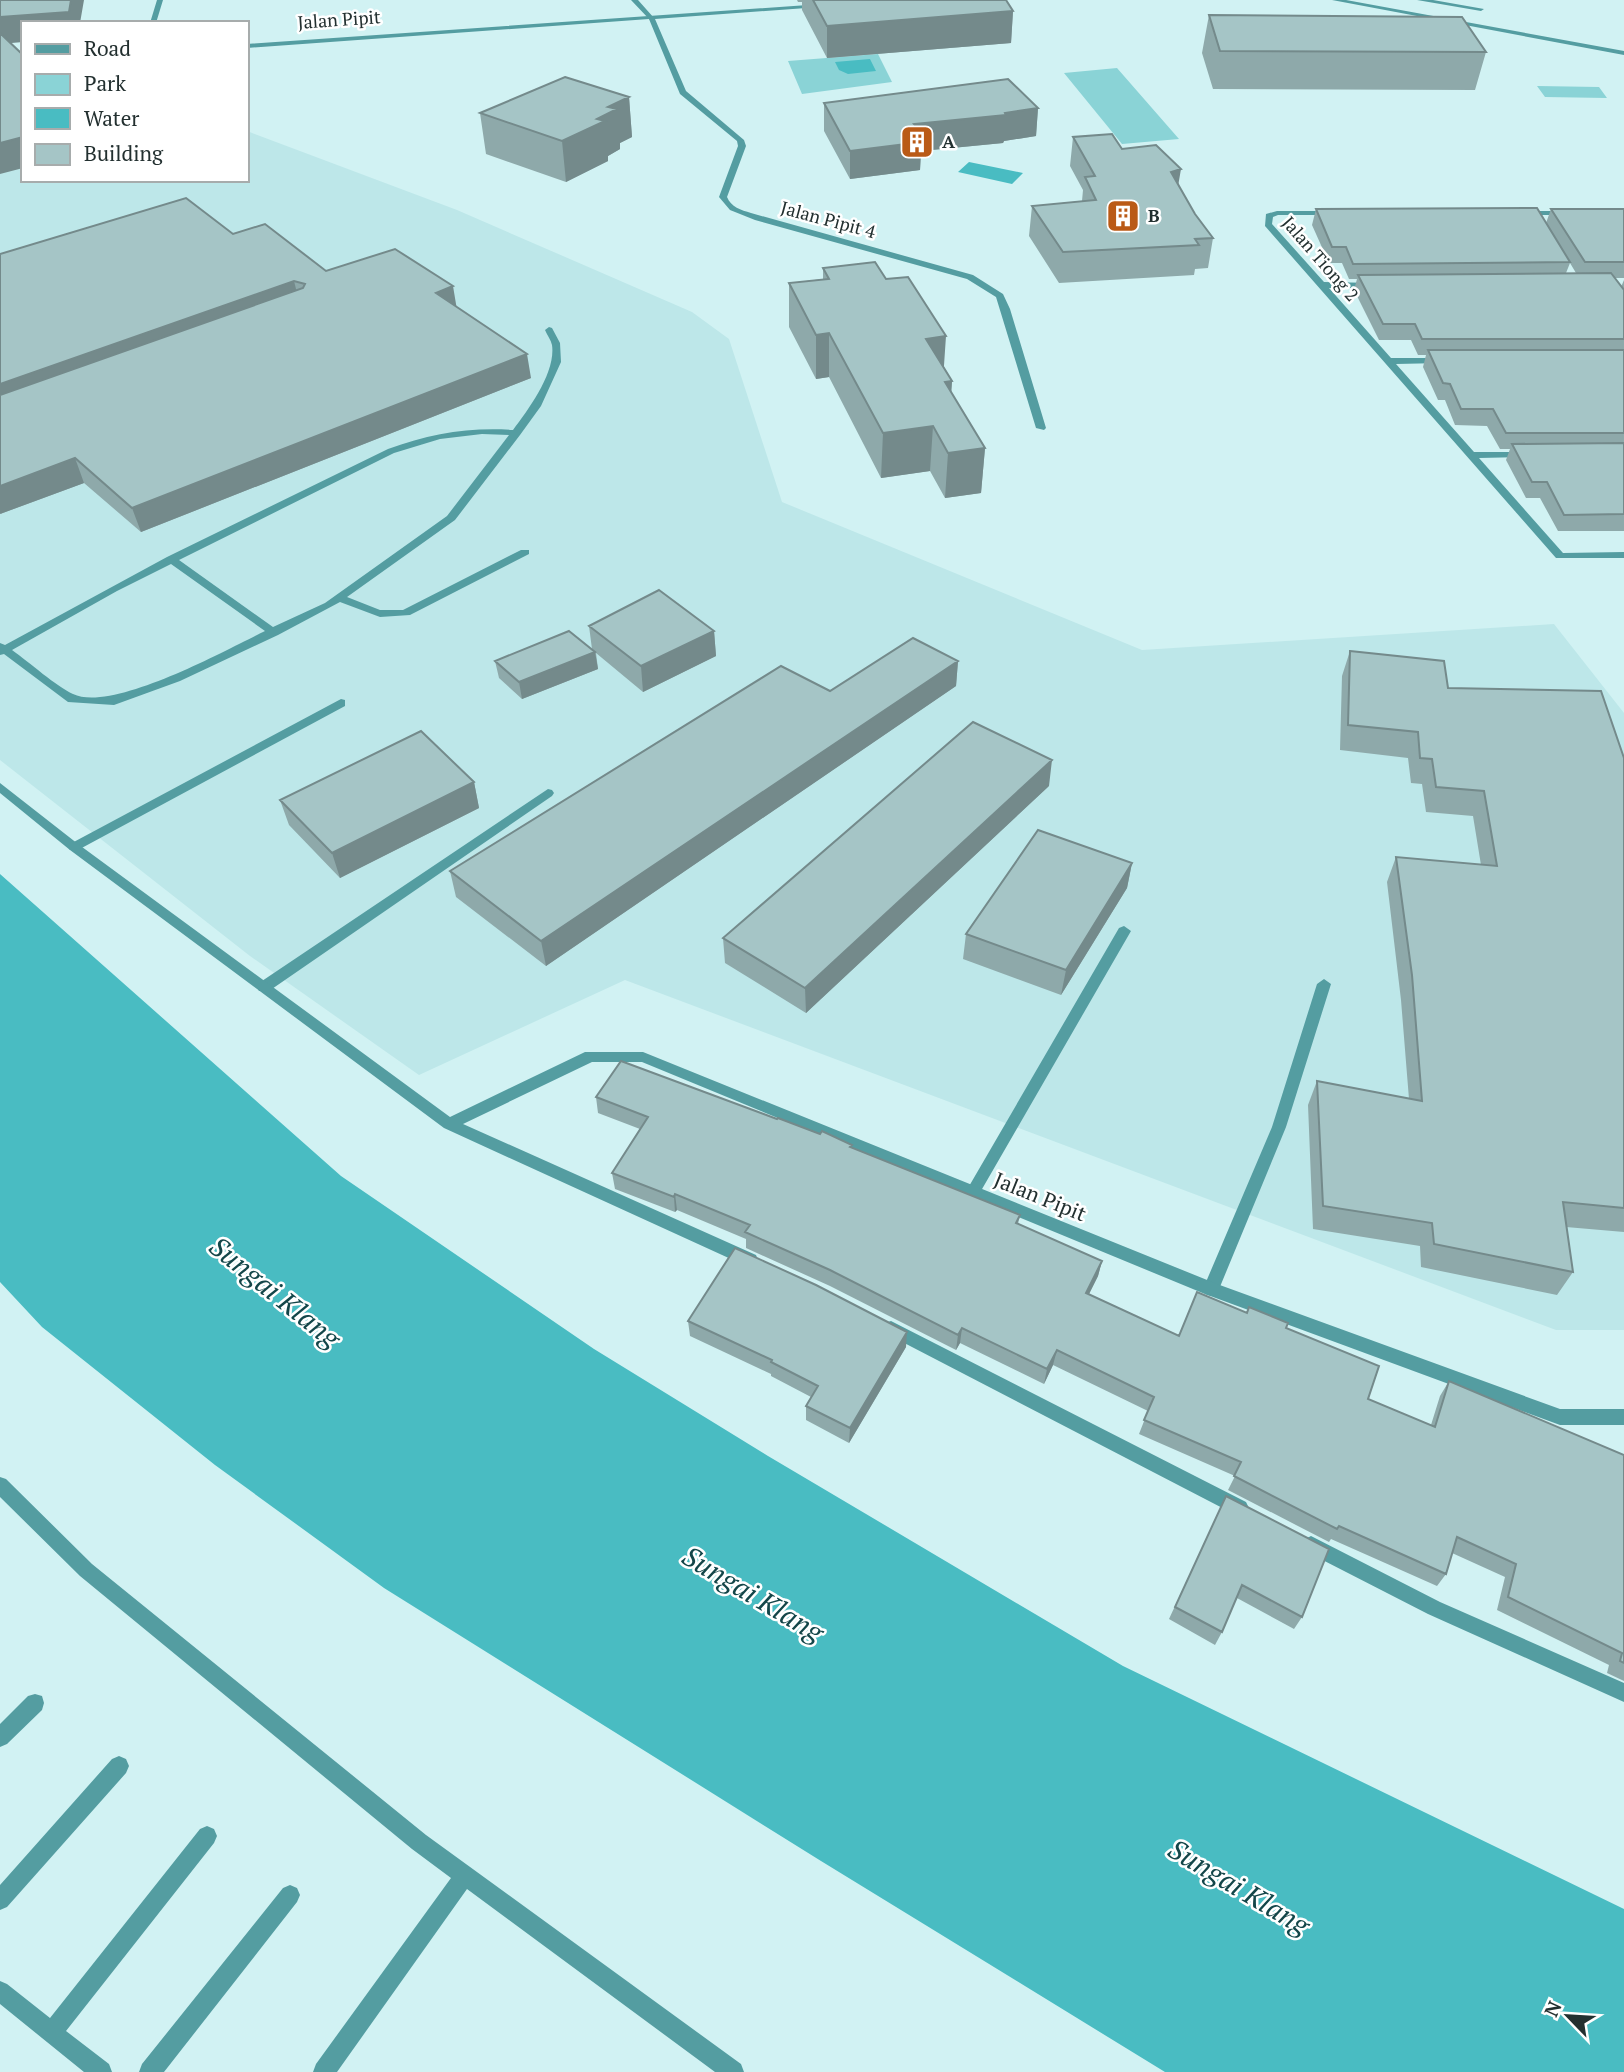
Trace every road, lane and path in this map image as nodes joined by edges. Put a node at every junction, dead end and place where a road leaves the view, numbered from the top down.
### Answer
1 (160, 0) edge
2 (634, 0) edge
3 (1335, 0) edge
4 (1420, 0) edge
5 (830, 4) edge
6 (1481, 9) dead end
7 (652, 19) junction
8 (154, 21) edge
9 (248, 46) edge
10 (1624, 55) edge
11 (1344, 213) edge
12 (1518, 213) edge
13 (1532, 213) junction
14 (1584, 213) edge
15 (1539, 224) edge
16 (1323, 285) junction
17 (1389, 285) edge
18 (549, 330) dead end
19 (1387, 360) junction
20 (1457, 360) edge
21 (1041, 428) dead end
22 (517, 433) junction
23 (1534, 454) edge
24 (1469, 455) junction
25 (525, 552) dead end
26 (1624, 555) edge
27 (171, 559) junction
28 (340, 598) junction
29 (274, 633) junction
30 (2, 649) edge
31 (341, 703) dead end
32 (0, 787) edge
33 (548, 793) dead end
34 (74, 847) junction
35 (1124, 931) dead end
36 (1324, 984) dead end
37 (264, 987) junction
38 (449, 1124) junction
39 (972, 1192) junction
40 (761, 1265) edge
41 (1211, 1289) junction
42 (872, 1318) edge
43 (1624, 1417) edge
44 (0, 1485) edge
45 (1251, 1514) edge
46 (1300, 1539) edge
47 (1624, 1693) edge
48 (35, 1703) dead end
49 (0, 1737) edge
50 (119, 1766) dead end
51 (207, 1836) dead end
52 (465, 1875) junction
53 (290, 1895) dead end
54 (0, 1900) edge
55 (0, 1991) edge
56 (52, 2032) junction
57 (101, 2072) edge
58 (150, 2072) edge
59 (324, 2072) edge
60 (733, 2072) edge

1 - 8 street
2 - 7 street
3 - 10 street
4 - 6 street
5 - 7 street, Jalan Pipit
7 - 9 street, Jalan Pipit
7 - 21 street, Jalan Pipit 4
11 - 16 street, Jalan Tiong 2
12 - 13 street
13 - 14 street
13 - 15 street
16 - 17 street
16 - 19 street, Jalan Tiong 2
18 - 22 street
19 - 20 street
19 - 24 street, Jalan Tiong 2
22 - 27 street
22 - 28 street
23 - 24 street
24 - 26 street, Jalan Tiong 2
25 - 28 street
27 - 29 street
27 - 30 street
28 - 29 street
29 - 30 street
31 - 34 street
32 - 34 street
33 - 37 street
34 - 37 street
35 - 39 street
36 - 41 street
37 - 38 street
38 - 39 street, Jalan Pipit
38 - 40 street
39 - 41 street, Jalan Pipit
41 - 43 street, Jalan Pipit
42 - 45 street
44 - 52 street
46 - 47 street
48 - 49 street
50 - 54 street
51 - 56 street
52 - 59 street
52 - 60 street
53 - 58 street
55 - 56 street
56 - 57 street

